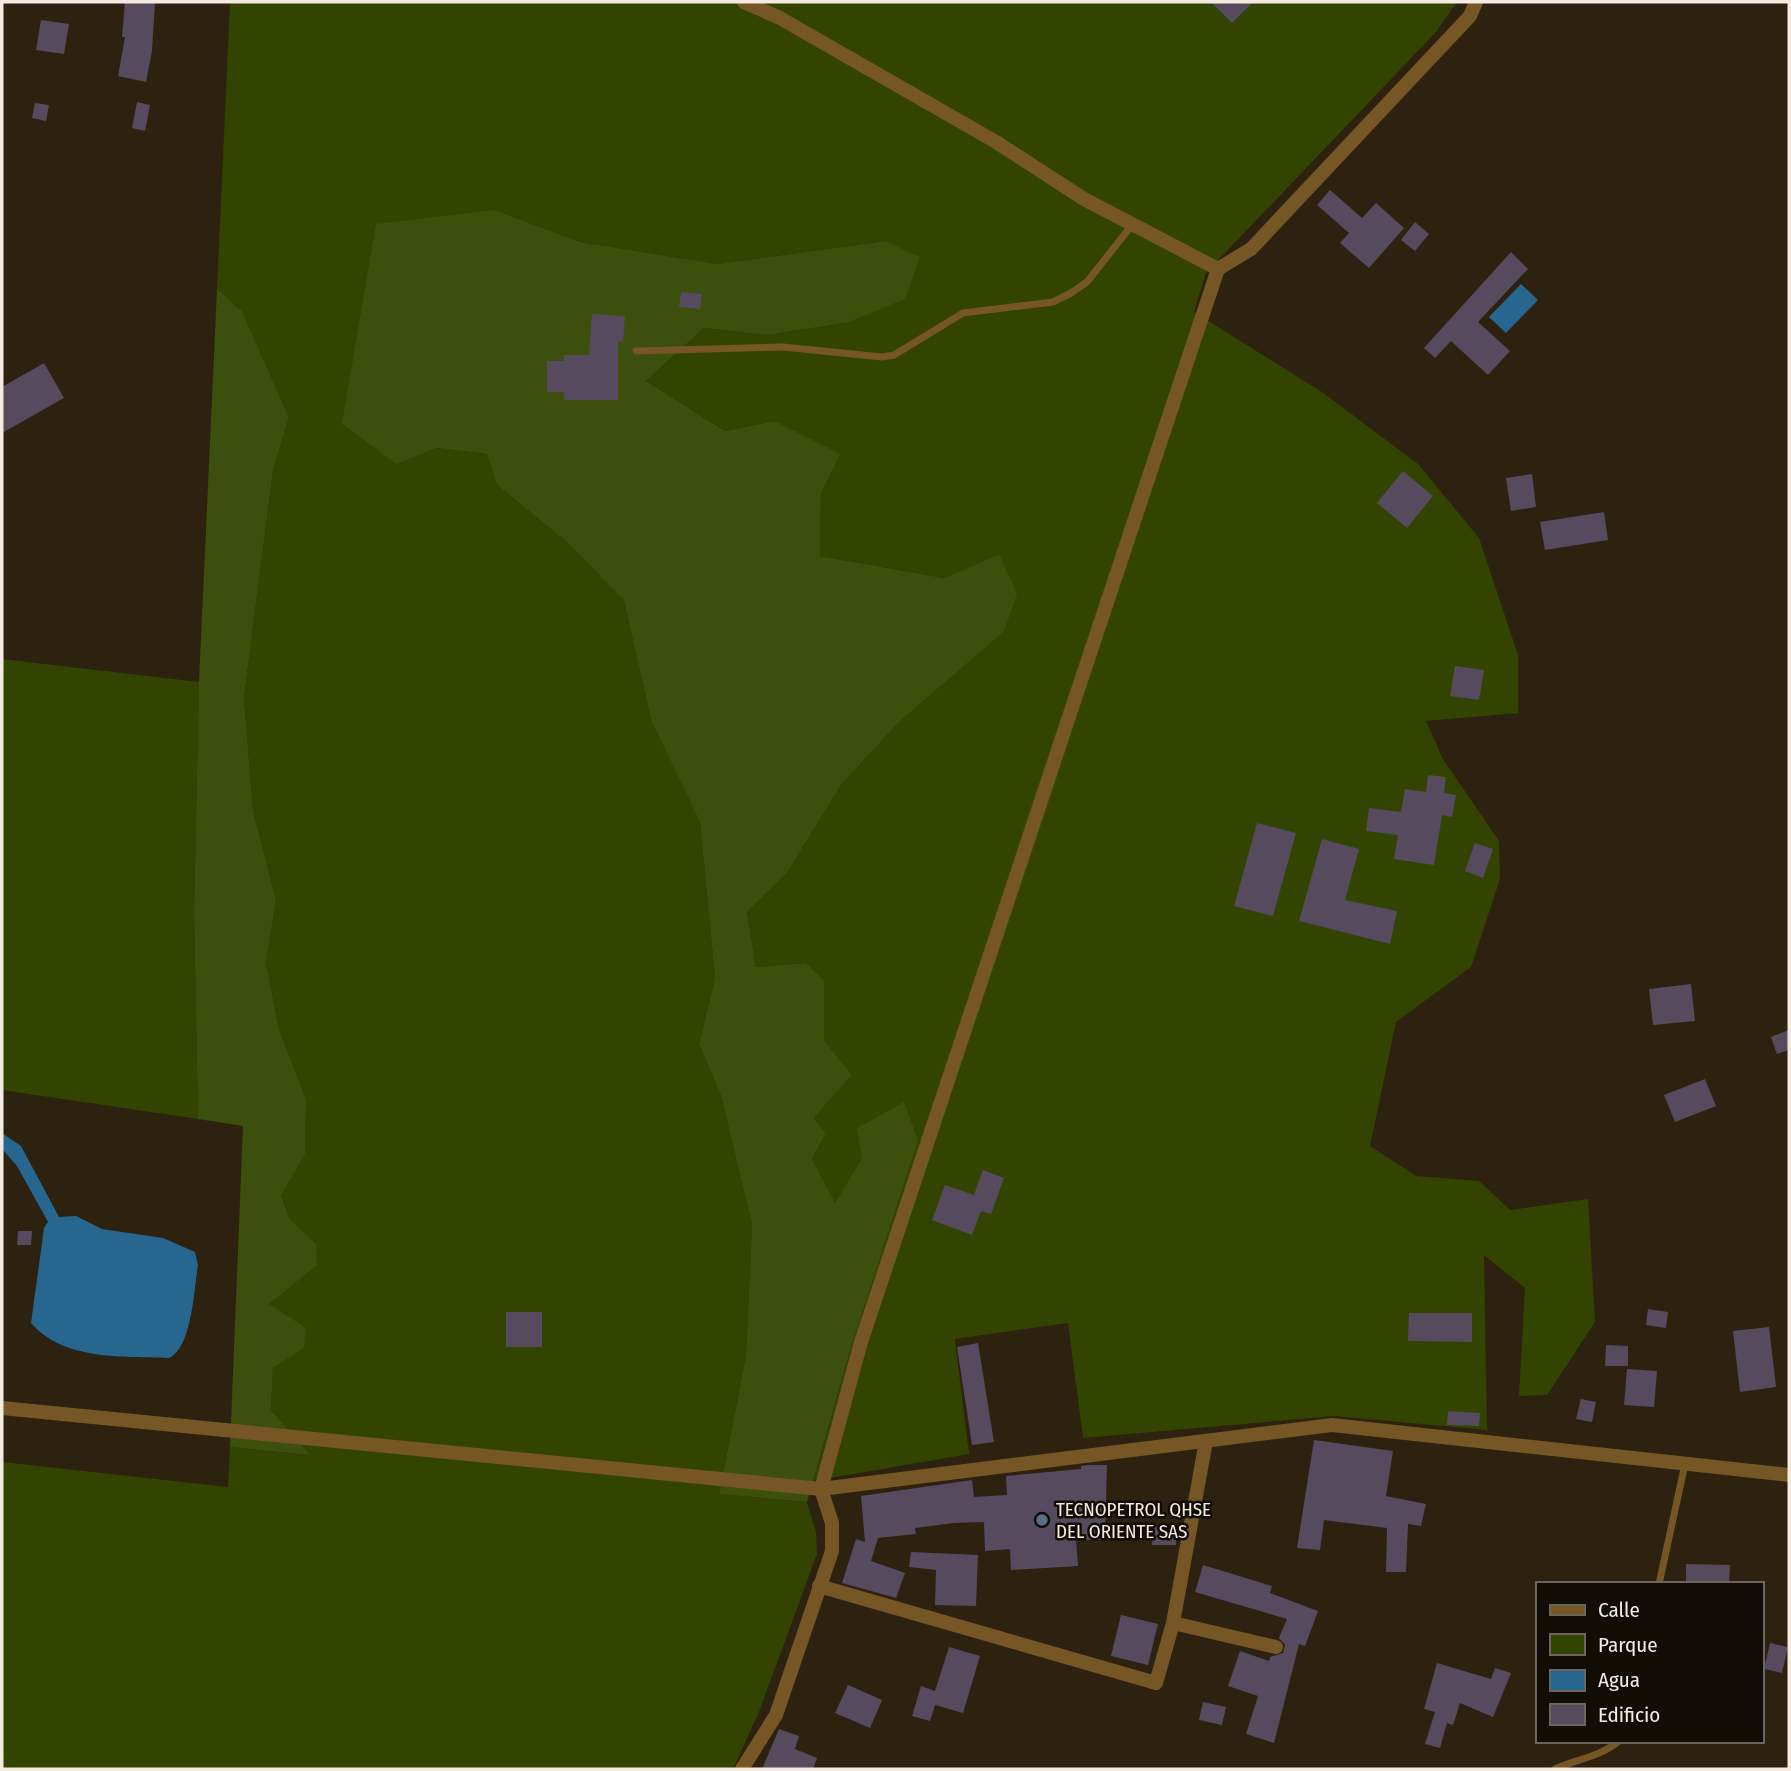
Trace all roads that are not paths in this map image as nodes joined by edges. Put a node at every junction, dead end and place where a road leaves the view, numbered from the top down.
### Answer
1 (744, 2) edge
2 (1476, 2) edge
3 (1132, 225) junction
4 (1218, 269) junction
5 (636, 351) dead end
6 (2, 1408) edge
7 (1206, 1441) junction
8 (1685, 1464) junction
9 (1789, 1475) edge
10 (821, 1489) junction
11 (1659, 1582) edge
12 (819, 1586) junction
13 (1173, 1623) junction
14 (1276, 1647) dead end
15 (1617, 1743) edge
16 (742, 1769) edge
17 (1555, 1769) edge

1 - 3 street
2 - 4 street
3 - 4 street
3 - 5 lane
4 - 10 street
6 - 10 street
7 - 8 street
7 - 10 street
7 - 13 street
8 - 9 street
8 - 11 lane
10 - 12 street
12 - 13 street
12 - 16 street
13 - 14 street
15 - 17 lane

